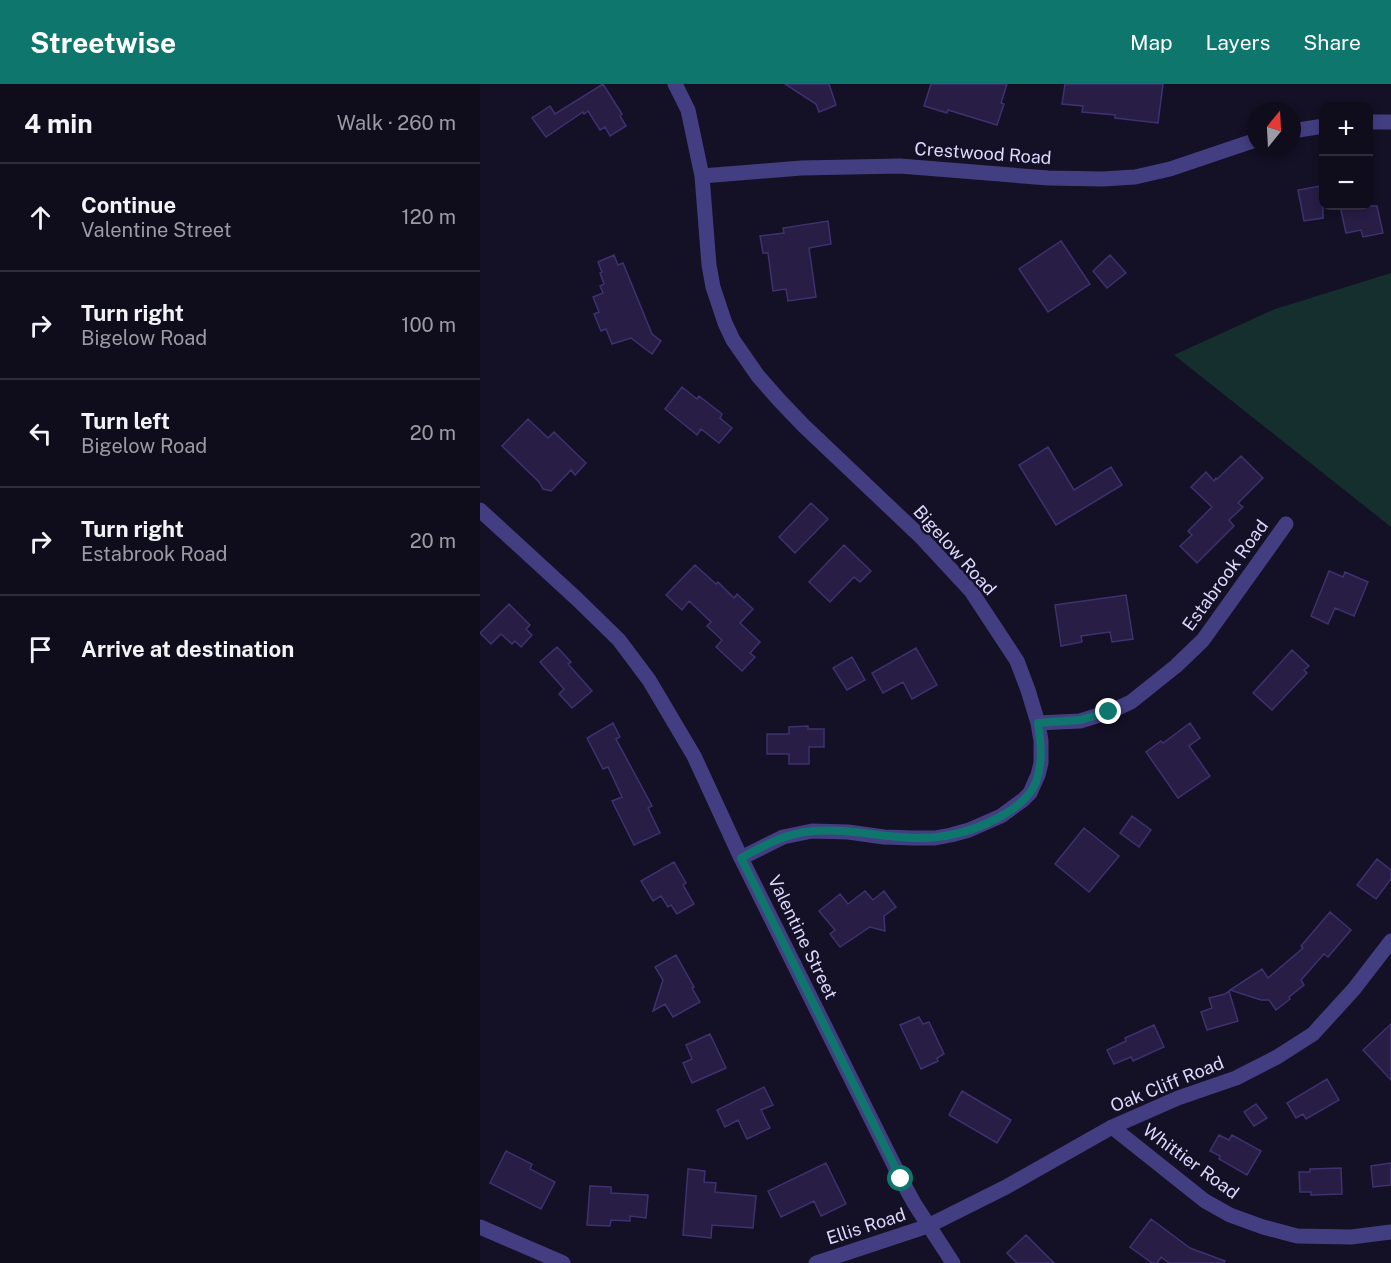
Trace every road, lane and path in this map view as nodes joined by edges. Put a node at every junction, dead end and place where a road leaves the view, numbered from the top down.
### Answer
1 (675, 84) edge
2 (1373, 122) edge
3 (1391, 122) edge
4 (1319, 127) edge
5 (1301, 129) edge
6 (1247, 143) edge
7 (702, 176) junction
8 (480, 510) edge
9 (1286, 524) dead end
10 (1038, 723) junction
11 (741, 858) junction
12 (1391, 940) edge
13 (1112, 1127) junction
14 (928, 1226) junction
15 (480, 1227) edge
16 (1391, 1232) edge
17 (563, 1263) edge
18 (816, 1263) edge
19 (953, 1263) edge

1 - 7 street, Bigelow Road
2 - 3 street
4 - 5 street
6 - 7 street, Crestwood Road
7 - 10 street, Bigelow Road
8 - 11 street, Valentine Street
9 - 10 street, Estabrook Road
10 - 11 street, Bigelow Road
11 - 14 street, Valentine Street
12 - 13 street, Oak Cliff Road
13 - 14 street, Oak Cliff Road
13 - 16 street, Whittier Road
14 - 18 street, Ellis Road
14 - 19 street, Valentine Street
15 - 17 street

